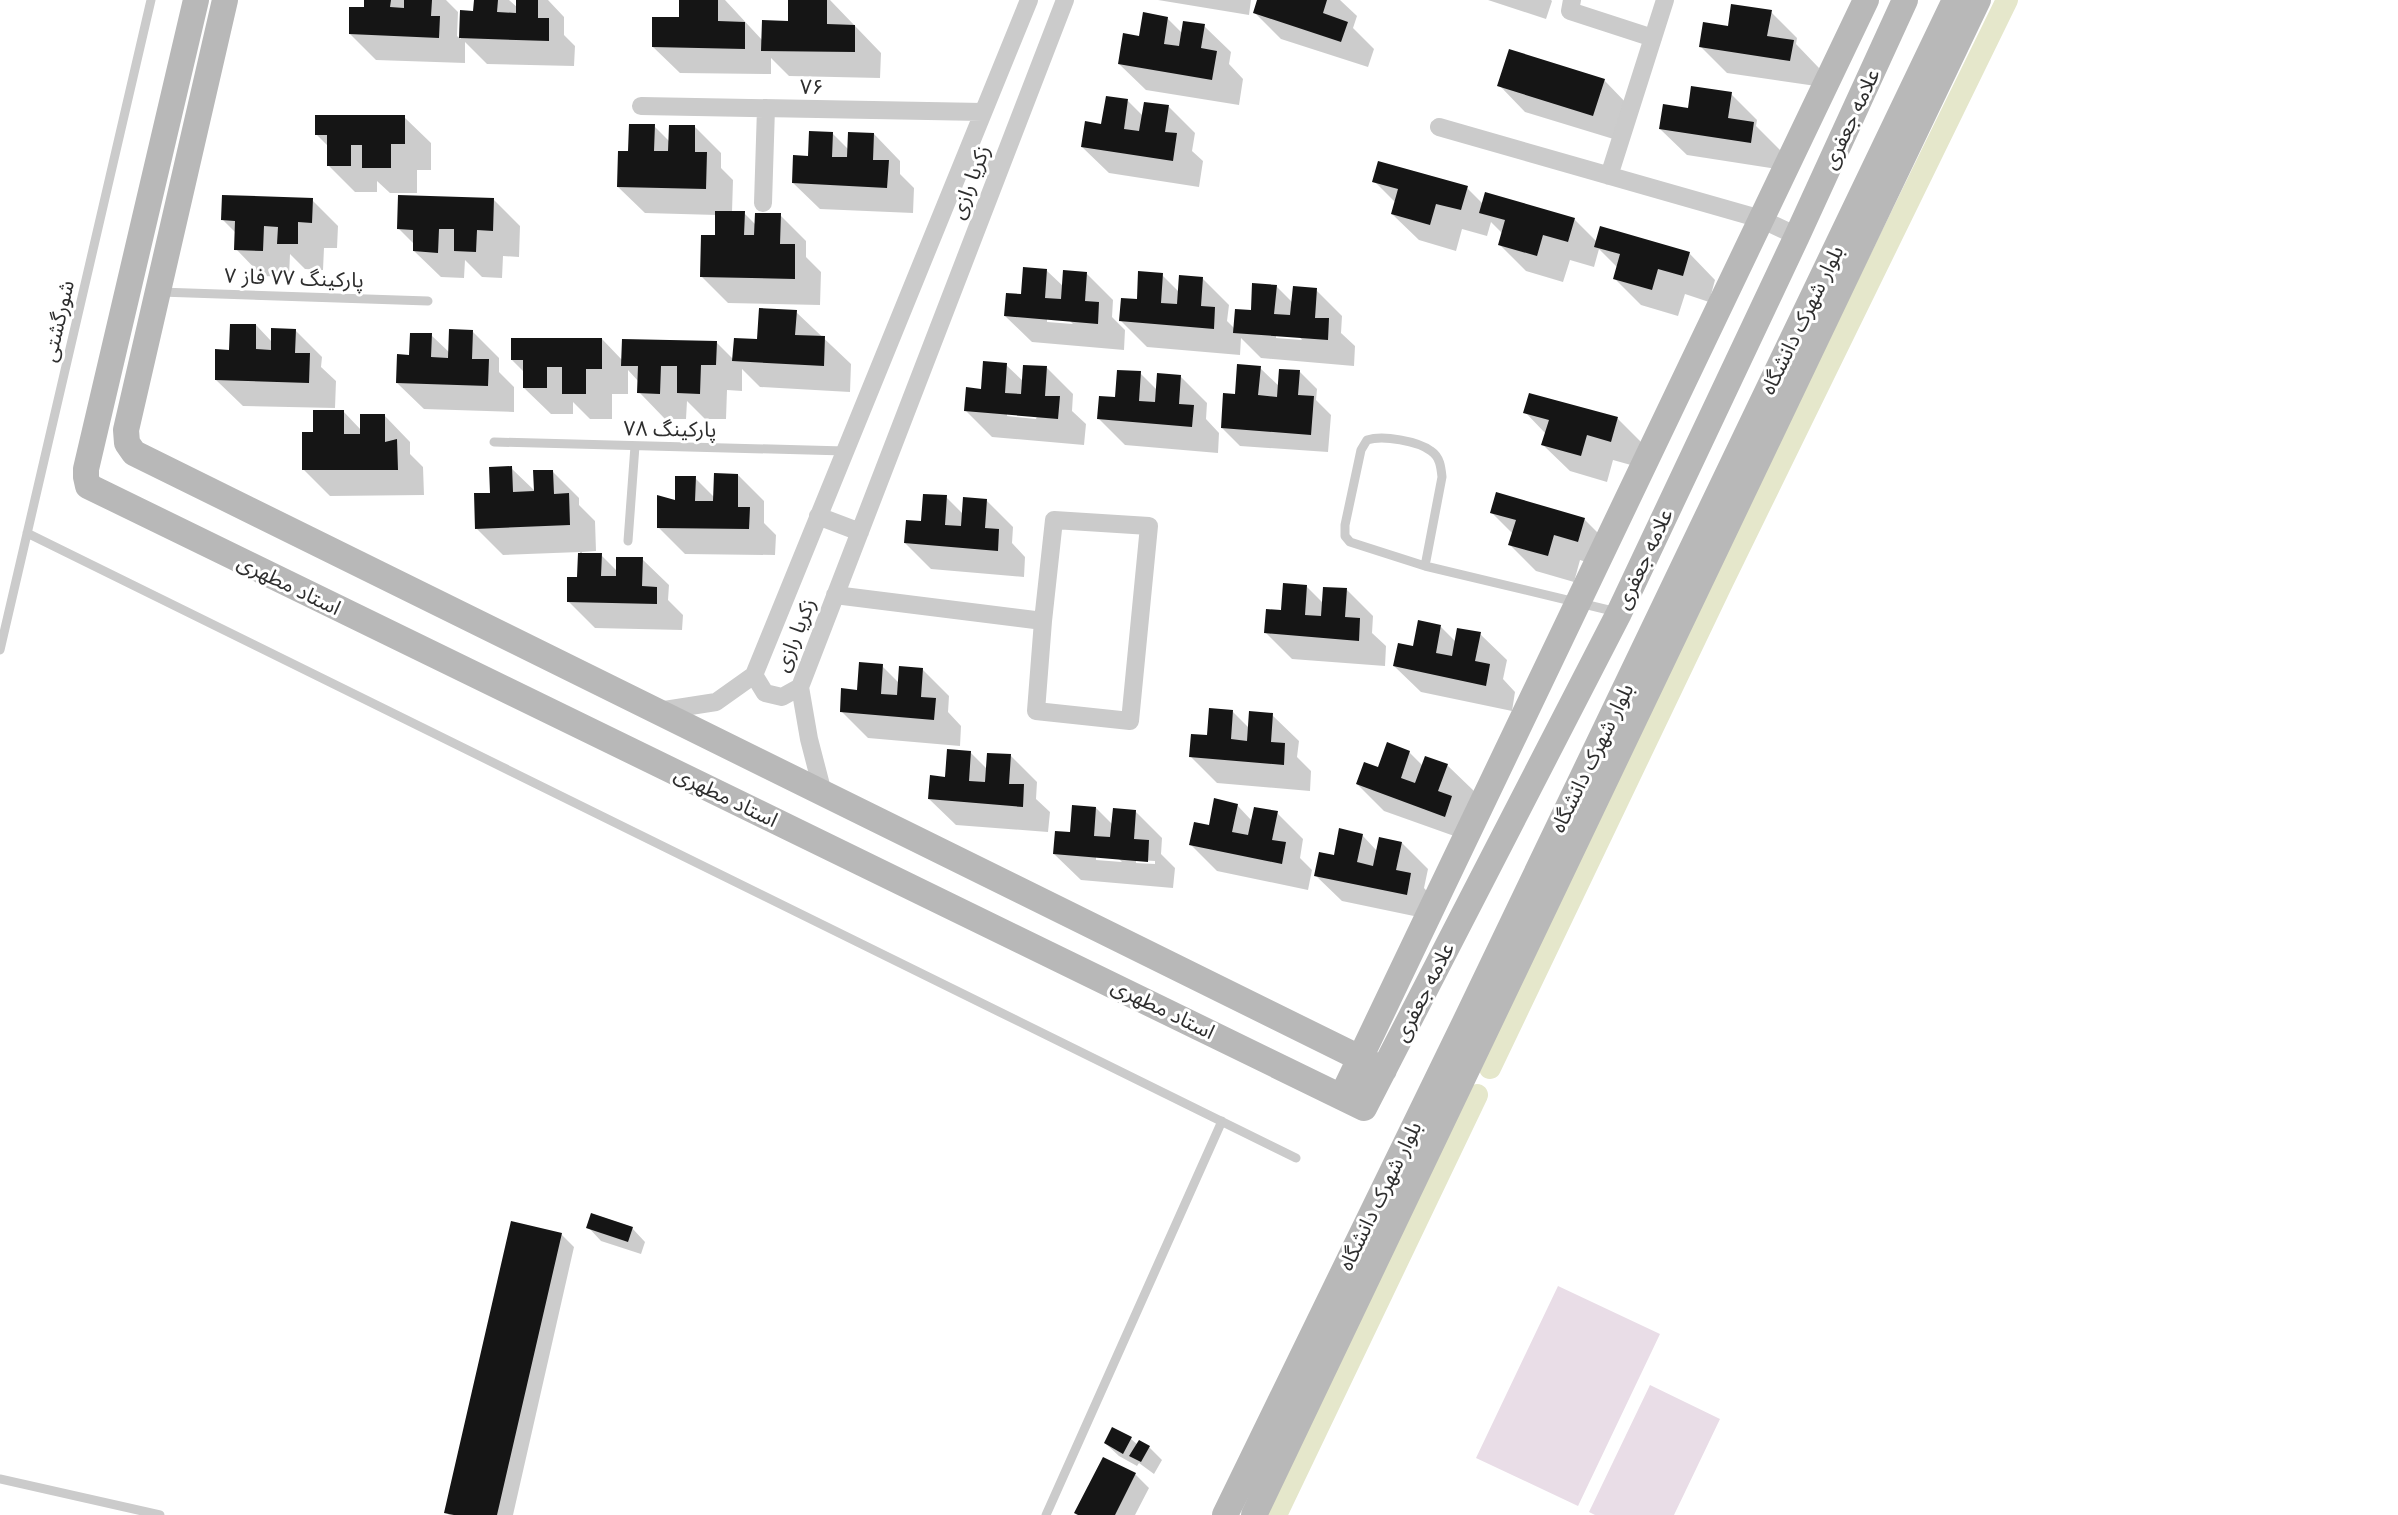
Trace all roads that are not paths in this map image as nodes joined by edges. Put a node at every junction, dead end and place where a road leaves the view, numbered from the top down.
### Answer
1 (151, 0) edge
2 (196, 0) edge
3 (225, 0) edge
4 (1029, 0) edge
5 (1065, 0) edge
6 (1572, 0) edge
7 (1665, 0) edge
8 (1866, 0) edge
9 (1905, 0) edge
10 (1955, 0) edge
11 (1978, 0) edge
12 (1653, 38) junction
13 (640, 106) dead end
14 (766, 108) junction
15 (983, 112) junction
16 (1439, 127) dead end
17 (965, 158) junction
18 (998, 171) junction
19 (1609, 176) junction
20 (763, 203) dead end
21 (1761, 219) junction
22 (1797, 237) junction
23 (158, 292) junction
24 (428, 301) dead end
25 (494, 442) dead end
26 (635, 446) junction
27 (845, 451) junction
28 (818, 516) junction
29 (860, 532) junction
30 (27, 533) junction
31 (628, 541) dead end
32 (1425, 566) junction
33 (835, 595) junction
34 (1578, 603) junction
35 (1619, 613) junction
36 (1043, 621) junction
37 (0, 650) edge
38 (754, 675) junction
39 (800, 687) junction
40 (658, 711) junction
41 (824, 793) junction
42 (1360, 1060) junction
43 (1384, 1070) junction
44 (1342, 1096) junction
45 (1364, 1108) joint
46 (1222, 1121) junction
47 (1296, 1158) dead end
48 (0, 1479) edge
49 (160, 1515) edge
50 (1046, 1515) edge
51 (1225, 1515) edge
52 (1254, 1515) edge

1 - 30 lane, شورگشتی
2 - 44 street, استاد مطهری
3 - 23 street
4 - 15 street, زکریا رازی
5 - 18 street, زکریا رازی
6 - 12 street
7 - 12 street
8 - 21 street, علامه جعفری
9 - 22 street, علامه جعفری
10 - 51 street, بلوار شهرک دانشگاه
11 - 52 street, بلوار شهرک دانشگاه
12 - 19 street
13 - 14 street, ۷۶
14 - 15 street, ۷۶
14 - 20 street
15 - 17 street, زکریا رازی
16 - 19 street
17 - 18 street
17 - 27 street, زکریا رازی
18 - 29 street, زکریا رازی
19 - 21 street
21 - 22 street
21 - 34 street, علامه جعفری
22 - 35 street, علامه جعفری
23 - 24 lane, پارکینگ ۷۷ فاز ۷
23 - 40 street, استاد مطهری
25 - 26 lane, پارکینگ ۷۸
26 - 27 lane, پارکینگ ۷۸
26 - 31 lane
27 - 28 street, زکریا رازی
28 - 29 street
28 - 38 street, زکریا رازی
29 - 33 street, زکریا رازی
30 - 37 lane, شورگشتی
30 - 46 lane
32 - 32 lane
32 - 34 lane
33 - 36 street
33 - 39 street, زکریا رازی
34 - 35 lane
34 - 42 street, علامه جعفری
35 - 43 street, علامه جعفری
36 - 36 street
38 - 39 street, زکریا رازی
38 - 40 street
39 - 41 street
40 - 41 street, استاد مطهری
41 - 42 street, استاد مطهری
42 - 43 street, استاد مطهری
42 - 44 street, علامه جعفری
43 - 45 street, علامه جعفری
44 - 45 street, استاد مطهری
46 - 47 lane
46 - 50 lane
48 - 49 lane

